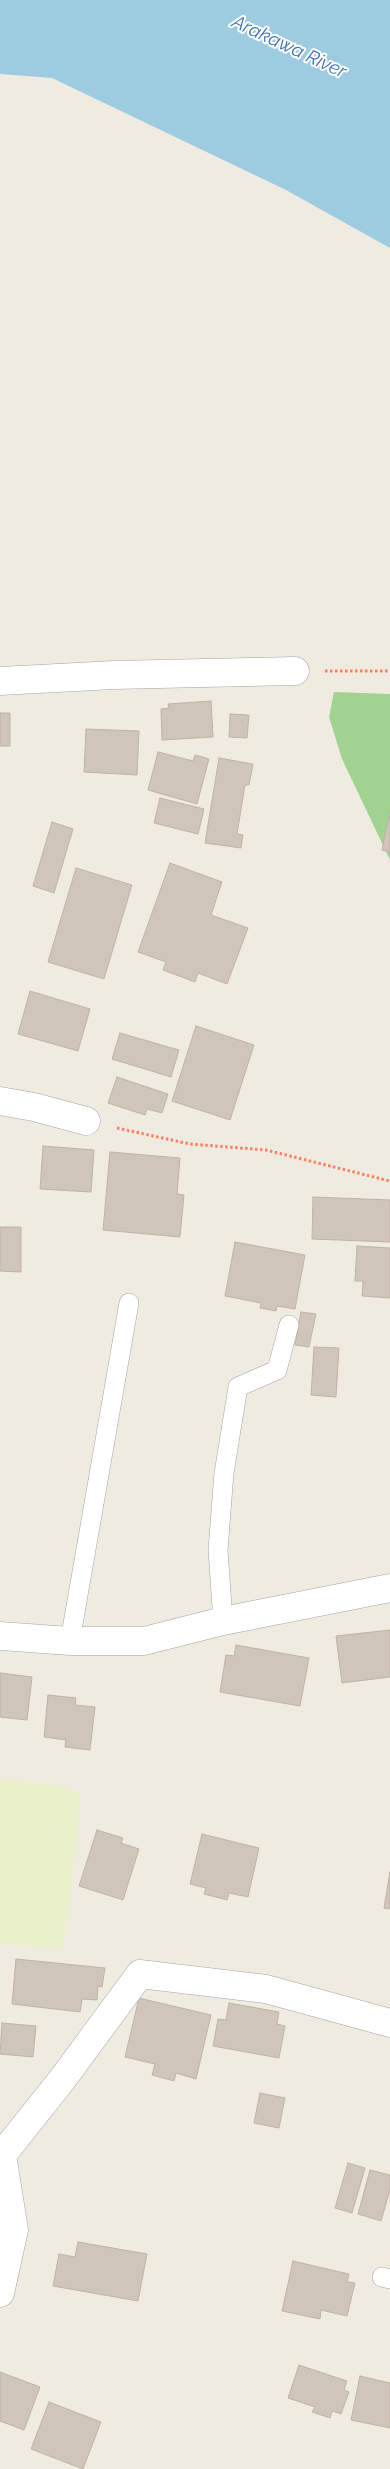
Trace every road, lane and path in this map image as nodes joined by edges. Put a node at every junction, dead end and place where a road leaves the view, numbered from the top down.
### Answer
1 (295, 671) joint
2 (390, 671) edge
3 (0, 681) edge
4 (0, 1101) edge
5 (86, 1121) joint
6 (390, 1181) edge
7 (129, 1303) dead end
8 (288, 1325) dead end
9 (390, 1588) edge
10 (222, 1621) junction
11 (0, 1636) edge
12 (70, 1641) junction
13 (390, 2023) edge
14 (1, 2155) edge
15 (0, 2293) edge

1 - 2 path
1 - 3 street
4 - 5 street
5 - 6 path
7 - 12 lane
8 - 10 lane
9 - 10 street
10 - 12 street
11 - 12 street
13 - 14 street
14 - 15 street

